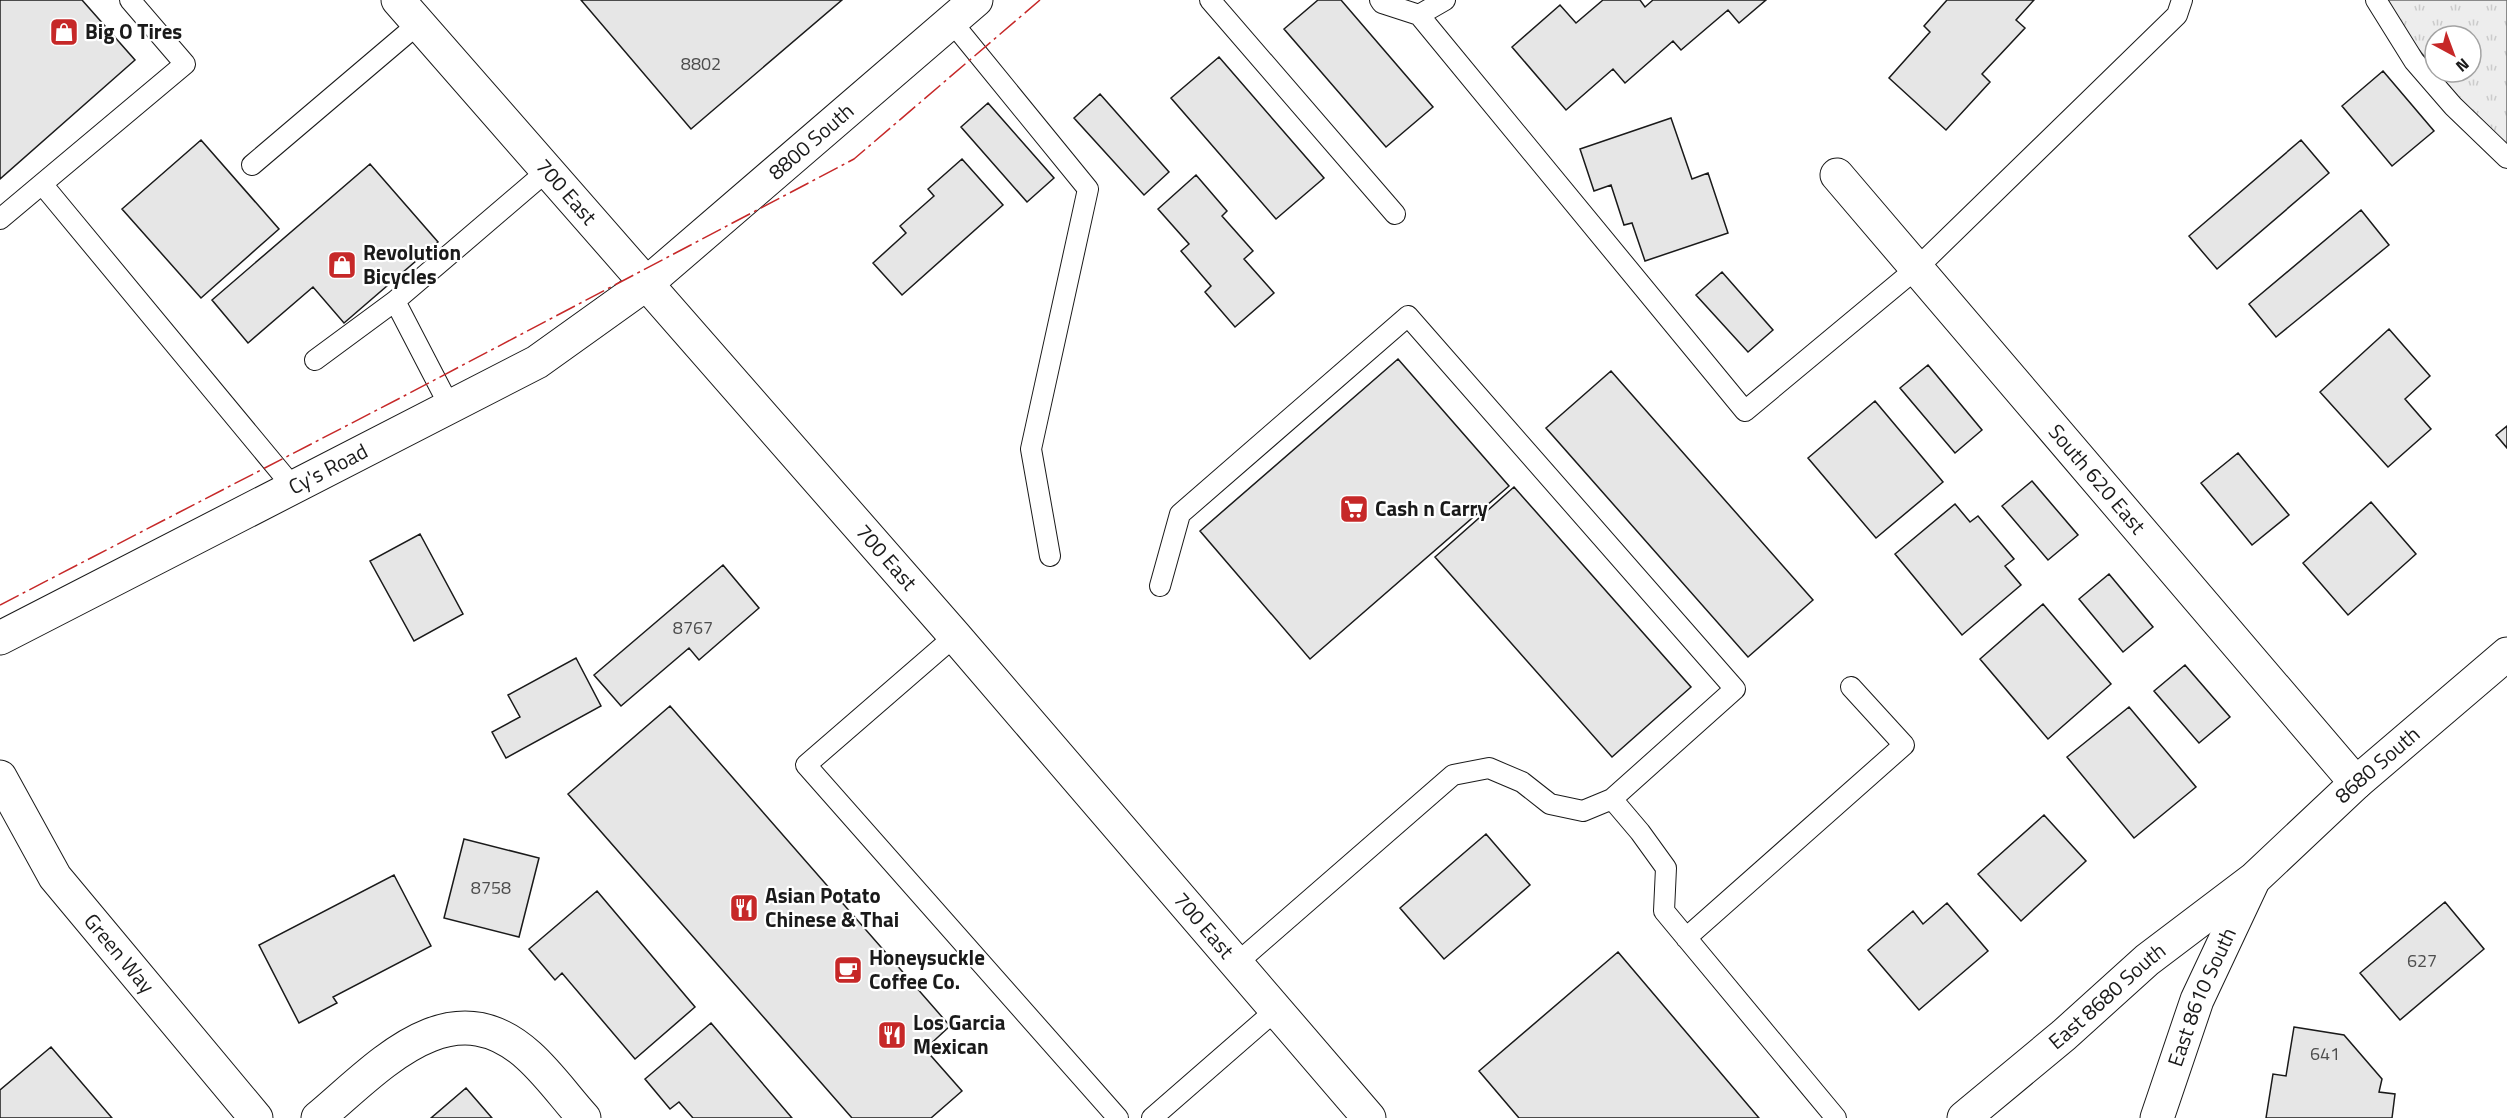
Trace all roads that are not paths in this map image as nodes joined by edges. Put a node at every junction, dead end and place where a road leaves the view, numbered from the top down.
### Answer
1 (130, 0) edge
2 (976, 0) edge
3 (1210, 0) edge
4 (1380, 0) edge
5 (1445, 0) edge
6 (2182, 0) edge
7 (2376, 0) edge
8 (408, 12) edge
9 (1419, 15) junction
10 (951, 21) junction
11 (2507, 158) edge
12 (252, 165) dead end
13 (547, 171) junction
14 (1837, 175) dead end
15 (42, 184) junction
16 (1395, 214) dead end
17 (0, 219) edge
18 (1917, 268) junction
19 (646, 284) junction
20 (395, 301) junction
21 (315, 360) dead end
22 (450, 406) junction
23 (293, 487) junction
24 (1050, 556) dead end
25 (1160, 586) dead end
26 (955, 636) junction
27 (0, 638) edge
28 (2507, 654) edge
29 (1851, 687) dead end
30 (0, 777) edge
31 (2356, 783) junction
32 (1612, 799) junction
33 (2254, 879) junction
34 (1686, 938) junction
35 (1237, 963) junction
36 (1276, 1010) junction
37 (256, 1118) edge
38 (318, 1118) edge
39 (584, 1118) edge
40 (1119, 1118) edge
41 (1152, 1118) edge
42 (1369, 1118) edge
43 (1836, 1118) edge
44 (1965, 1118) edge
45 (2157, 1118) edge

1 - 15 lane
2 - 10 street, 8800 South
3 - 16 lane
4 - 9 lane
5 - 9 lane
6 - 18 lane
7 - 11 lane
8 - 12 lane
8 - 13 street, 700 East
9 - 18 lane
10 - 19 street, 8800 South
10 - 24 lane
13 - 19 street, 700 East
13 - 20 lane
14 - 18 street, South 620 East
15 - 17 lane
15 - 23 lane
18 - 31 street, South 620 East
19 - 22 street, Cy's Road
19 - 26 street, 700 East
20 - 21 lane
20 - 22 lane
22 - 23 street, Cy's Road
23 - 27 street, Cy's Road
25 - 32 lane
26 - 35 street, 700 East
26 - 40 lane
28 - 31 street, 8680 South
29 - 34 lane
30 - 37 street, Green Way
31 - 33 street, 8680 South
32 - 34 lane
32 - 35 lane
33 - 44 street, East 8680 South
33 - 45 street, East 8610 South
34 - 43 lane
35 - 36 street, 700 East
36 - 41 lane
36 - 42 street, 700 East
38 - 39 street

